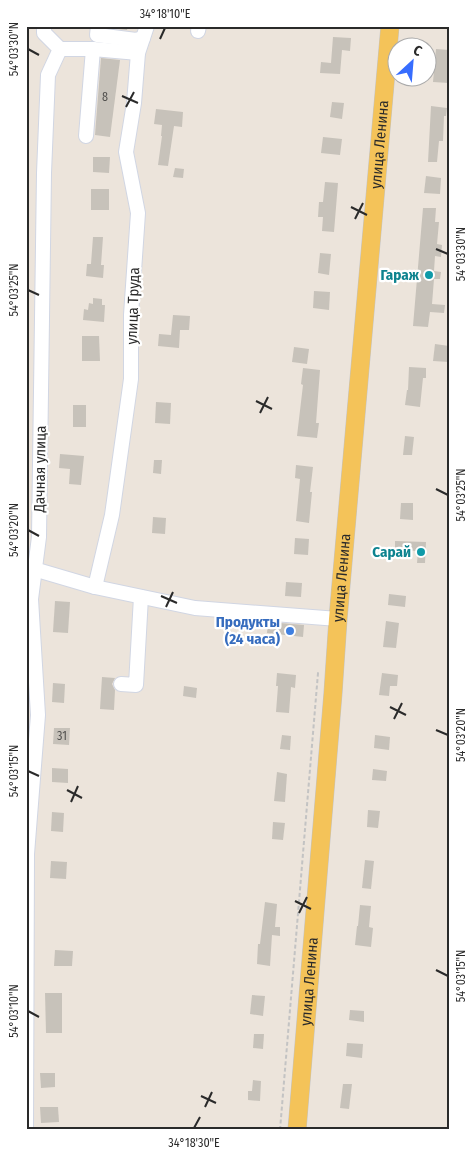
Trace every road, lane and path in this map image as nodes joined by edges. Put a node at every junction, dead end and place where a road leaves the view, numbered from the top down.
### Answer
1 (44, 26) edge
2 (98, 26) edge
3 (390, 26) edge
4 (145, 32) edge
5 (60, 49) junction
6 (93, 49) junction
7 (138, 53) junction
8 (86, 136) dead end
9 (30, 568) edge
10 (95, 587) junction
11 (142, 598) junction
12 (338, 620) junction
13 (334, 675) junction
14 (120, 684) dead end
15 (26, 1130) edge
16 (280, 1130) edge
17 (297, 1130) edge

1 - 5 street
2 - 4 street
3 - 12 main road, улица Ленина
4 - 7 street, улица Труда
5 - 6 street
5 - 9 street, Дачная улица
6 - 7 street
6 - 8 street
7 - 10 street, улица Труда
9 - 10 street
9 - 15 street, Дачная улица
10 - 11 street
11 - 12 street
11 - 14 street
12 - 13 main road, улица Ленина
13 - 16 path
13 - 17 main road, улица Ленина

